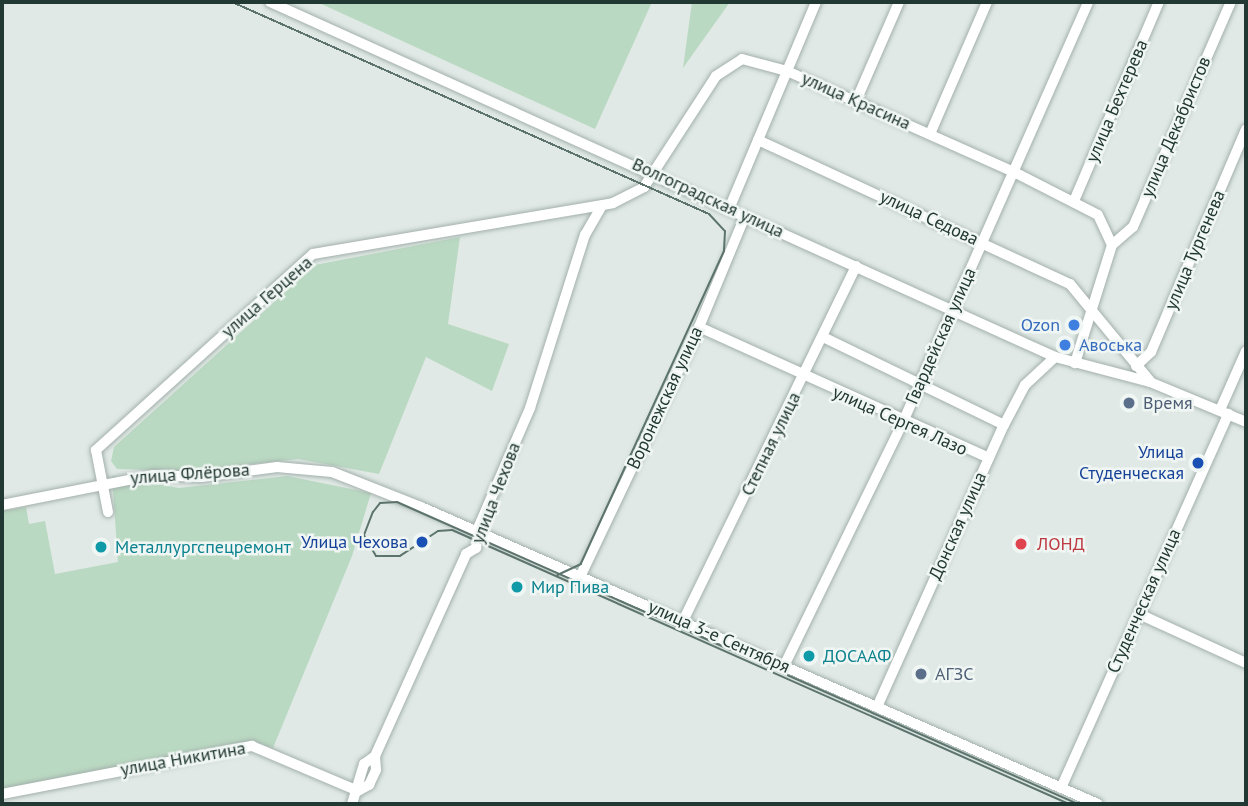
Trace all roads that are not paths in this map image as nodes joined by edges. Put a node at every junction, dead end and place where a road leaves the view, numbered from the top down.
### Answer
1 (270, 2) edge
2 (816, 2) edge
3 (899, 2) edge
4 (987, 2) edge
5 (1088, 2) edge
6 (1159, 2) edge
7 (1231, 2) edge
8 (787, 71) junction
9 (856, 101) junction
10 (1246, 129) edge
11 (930, 134) junction
12 (758, 140) junction
13 (652, 172) junction
14 (1014, 172) junction
15 (1074, 201) junction
16 (602, 206) junction
17 (729, 209) junction
18 (745, 216) junction
19 (982, 242) junction
20 (1112, 245) junction
21 (856, 266) junction
22 (1092, 306) junction
23 (952, 310) junction
24 (699, 327) junction
25 (824, 337) junction
26 (1246, 351) edge
27 (1055, 356) junction
28 (1075, 363) junction
29 (1136, 366) junction
30 (804, 378) junction
31 (1150, 382) junction
32 (920, 384) junction
33 (1224, 412) junction
34 (903, 422) junction
35 (1246, 422) edge
36 (1004, 425) junction
37 (989, 458) junction
38 (101, 483) junction
39 (377, 488) joint
40 (2, 505) edge
41 (108, 512) dead end
42 (479, 534) junction
43 (580, 577) junction
44 (1139, 614) junction
45 (683, 621) junction
46 (1246, 663) edge
47 (784, 666) junction
48 (877, 707) junction
49 (1061, 788) junction
50 (358, 791) junction
51 (2, 794) edge
52 (352, 804) edge
53 (1098, 804) edge

1 - 13 street, Волгоградская улица
2 - 8 street
3 - 9 street
4 - 11 street
5 - 14 street, Гвардейская улица
6 - 15 street, улица Бехтерева
7 - 20 street, улица Декабристов
8 - 9 street, улица Красина
8 - 12 street
8 - 13 street, улица Красина
9 - 11 street, улица Красина
10 - 29 street, улица Тургенева
11 - 14 street, улица Красина
12 - 17 street
12 - 19 street, улица Седова
13 - 16 street, улица Герцена
13 - 17 street, Волгоградская улица
14 - 15 street, улица Красина
14 - 19 street, Гвардейская улица
15 - 20 street, улица Красина
16 - 38 street, улица Герцена
16 - 42 street, улица Чехова
17 - 18 street, Волгоградская улица
18 - 21 street, Волгоградская улица
18 - 24 street, Воронежская улица
19 - 22 street, улица Седова
19 - 23 street, Гвардейская улица
20 - 22 street
21 - 23 street, Волгоградская улица
21 - 25 street, Степная улица
22 - 28 street
22 - 29 street, улица Седова
23 - 27 street, Волгоградская улица
23 - 32 street, Гвардейская улица
24 - 30 street, улица Сергея Лазо
24 - 43 street, Воронежская улица
25 - 30 street, Степная улица
25 - 32 street
26 - 33 street, Студенческая улица
27 - 28 street, Волгоградская улица
27 - 36 street, Донская улица
28 - 31 street, Волгоградская улица
29 - 31 street, Волгоградская улица
30 - 34 street, улица Сергея Лазо
30 - 45 street, Степная улица
31 - 33 street, Волгоградская улица
32 - 34 street, Гвардейская улица
32 - 36 street
33 - 35 street, Волгоградская улица
33 - 44 street, Студенческая улица
34 - 37 street, улица Сергея Лазо
34 - 47 street, Гвардейская улица
36 - 37 street, Донская улица
37 - 48 street, Донская улица
38 - 39 street, улица Флёрова
38 - 40 street, улица Флёрова
38 - 41 street, улица Герцена
39 - 42 street, улица 3-е Сентября
42 - 43 street, улица 3-е Сентября
42 - 50 street, улица Чехова
43 - 45 street, улица 3-е Сентября
44 - 46 street
44 - 49 street, Студенческая улица
45 - 47 street, улица 3-е Сентября
47 - 48 street, улица 3-е Сентября
48 - 49 street, улица 3-е Сентября
49 - 53 street, улица 3-е Сентября
50 - 51 street, улица Никитина
50 - 52 street, улица Чехова

